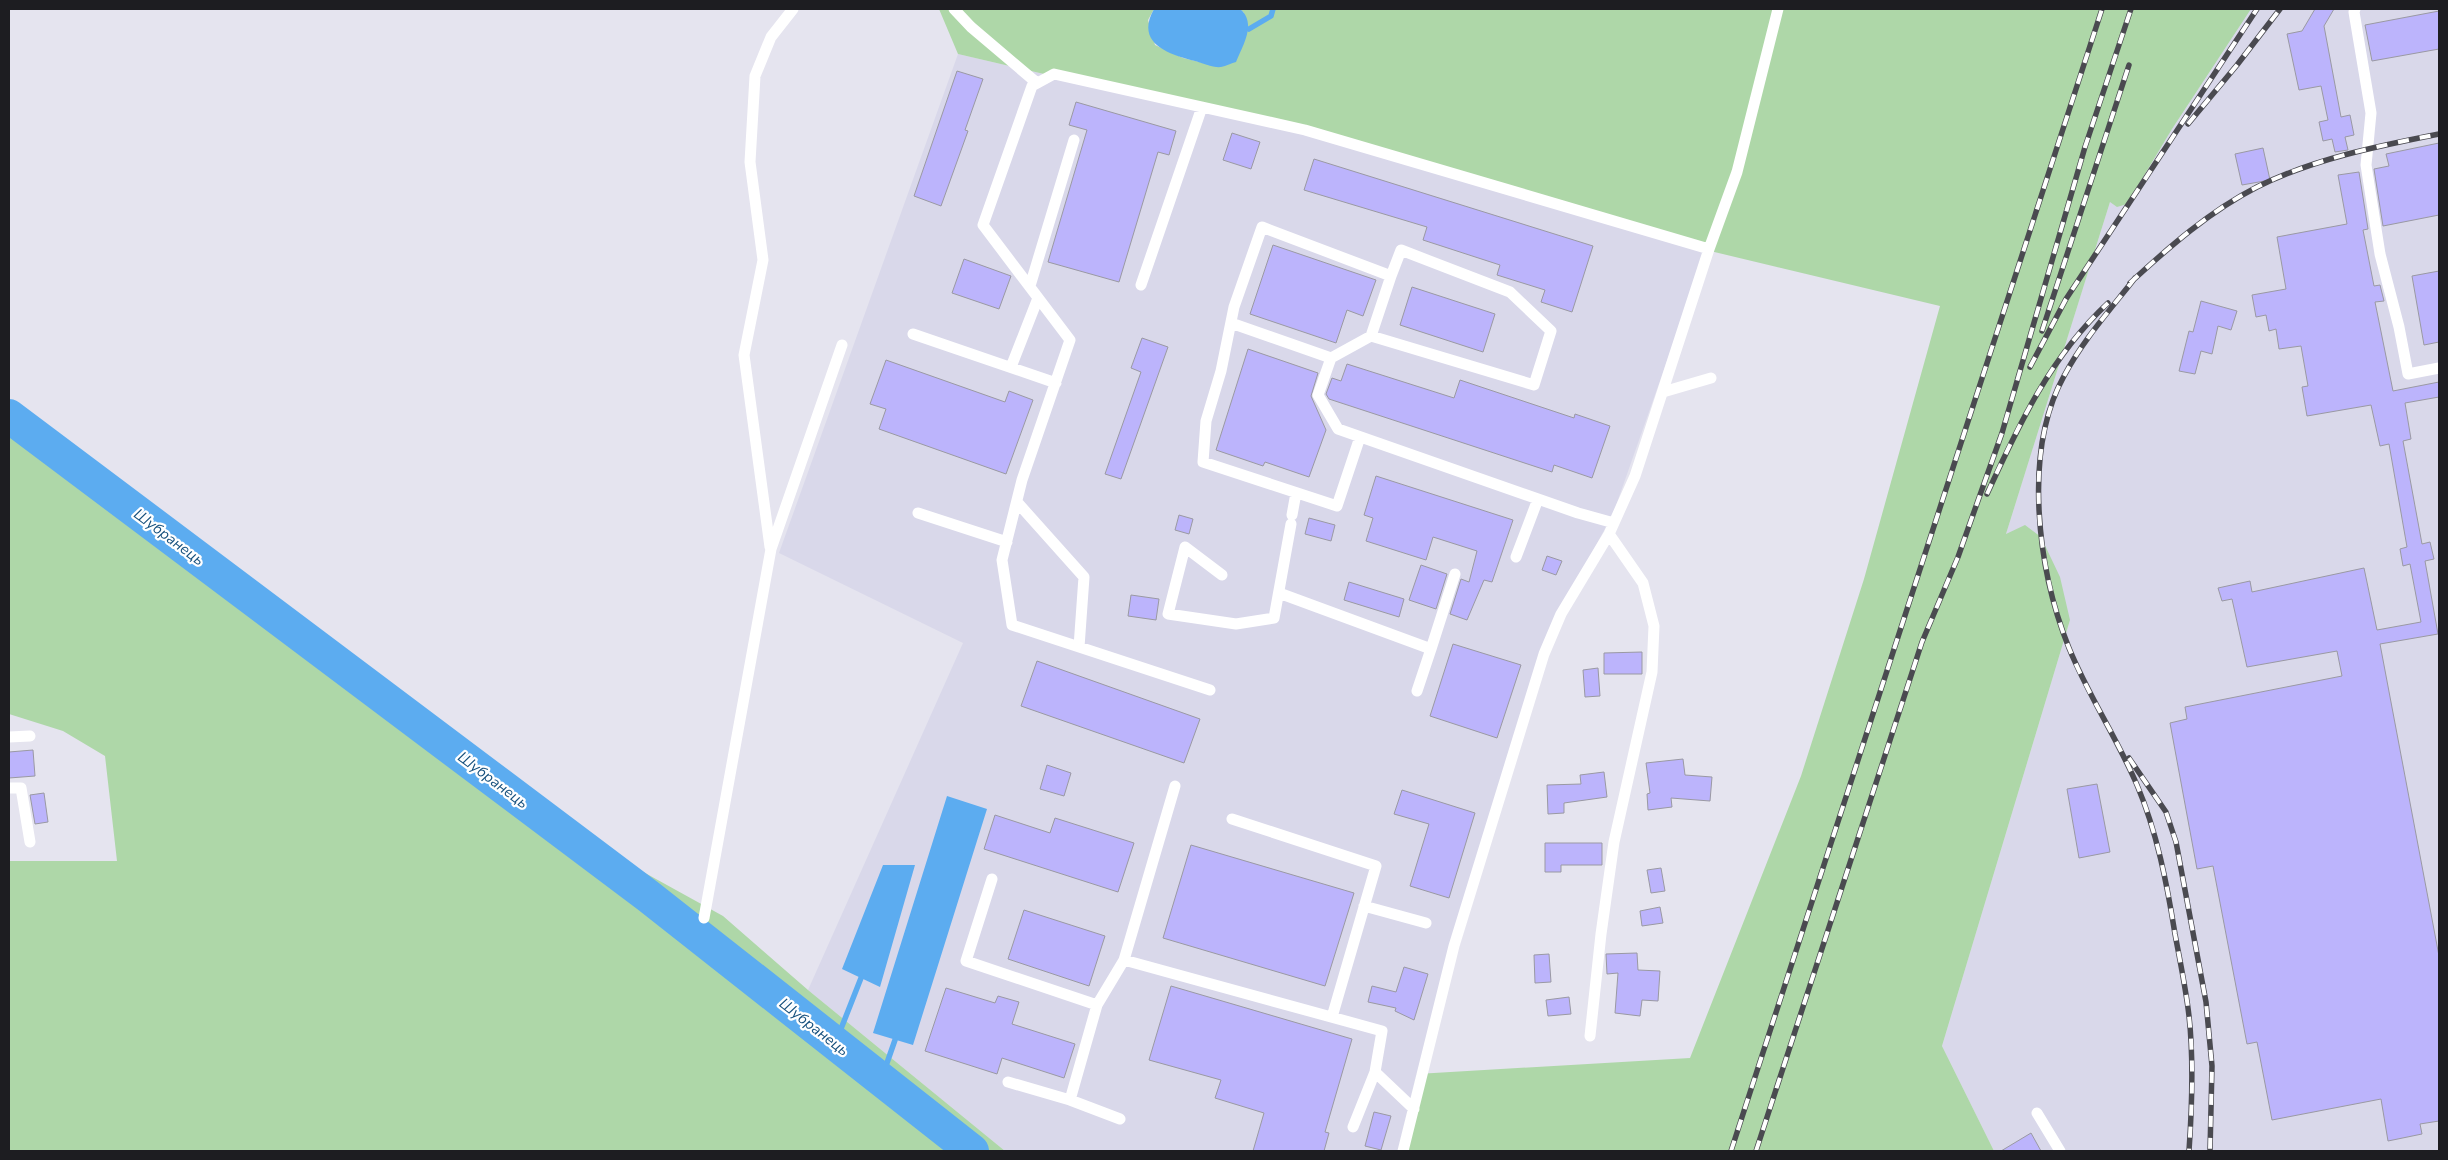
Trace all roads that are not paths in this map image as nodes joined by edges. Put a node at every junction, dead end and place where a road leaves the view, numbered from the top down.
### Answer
1 (793, 9) edge
2 (954, 9) edge
3 (1778, 9) edge
4 (2355, 9) edge
5 (1037, 83) junction
6 (1202, 107) junction
7 (1074, 140) dead end
8 (1709, 248) junction
9 (1391, 276) junction
10 (1142, 284) dead end
11 (1030, 286) junction
12 (1038, 298) junction
13 (1231, 323) junction
14 (913, 334) dead end
15 (1371, 336) junction
16 (842, 345) dead end
17 (1331, 358) junction
18 (1011, 368) junction
19 (2439, 368) edge
20 (1711, 378) dead end
21 (1056, 383) junction
22 (1663, 392) junction
23 (1360, 437) junction
24 (1296, 493) junction
25 (1538, 499) junction
26 (1017, 502) junction
27 (918, 513) dead end
28 (1614, 523) junction
29 (1608, 534) junction
30 (1007, 542) junction
31 (771, 549) junction
32 (1516, 557) dead end
33 (1222, 574) dead end
34 (1455, 574) dead end
35 (1279, 593) junction
36 (1079, 647) junction
37 (1431, 648) junction
38 (1210, 690) dead end
39 (1417, 690) dead end
40 (30, 736) dead end
41 (9, 737) edge
42 (1175, 786) dead end
43 (9, 788) edge
44 (1232, 819) dead end
45 (30, 842) dead end
46 (992, 879) dead end
47 (1364, 906) junction
48 (704, 918) dead end
49 (1426, 923) dead end
50 (1124, 960) junction
51 (1097, 1004) junction
52 (1332, 1017) junction
53 (1590, 1036) dead end
54 (1375, 1072) junction
55 (1008, 1082) dead end
56 (1070, 1100) junction
57 (1414, 1109) junction
58 (2037, 1114) dead end
59 (1120, 1119) dead end
60 (1353, 1126) dead end
61 (1403, 1151) edge
62 (2060, 1151) edge

1 - 31 lane
2 - 5 lane
3 - 8 lane
4 - 19 lane
5 - 6 lane
5 - 11 lane
6 - 8 lane
6 - 10 lane
7 - 11 lane
8 - 22 lane
9 - 13 lane
9 - 15 lane
9 - 15 lane
11 - 12 lane
12 - 18 lane
12 - 21 lane
13 - 17 lane
13 - 24 lane
14 - 18 lane
15 - 17 lane
16 - 31 lane
17 - 23 lane
18 - 21 lane
20 - 22 lane
21 - 26 lane
22 - 28 lane
23 - 24 lane
23 - 25 lane
24 - 35 lane
25 - 28 lane
25 - 32 lane
26 - 30 lane
26 - 36 lane
27 - 30 lane
28 - 29 lane
29 - 53 lane
29 - 57 lane
30 - 36 lane
31 - 48 lane
33 - 35 lane
34 - 37 lane
35 - 37 lane
36 - 38 lane
37 - 39 lane
40 - 41 lane
42 - 50 lane
43 - 45 lane
44 - 47 lane
46 - 51 lane
47 - 49 lane
47 - 52 lane
50 - 51 lane
50 - 52 lane
51 - 56 lane
52 - 54 lane
54 - 57 lane
54 - 60 lane
55 - 56 lane
56 - 59 lane
57 - 61 lane
58 - 62 lane

